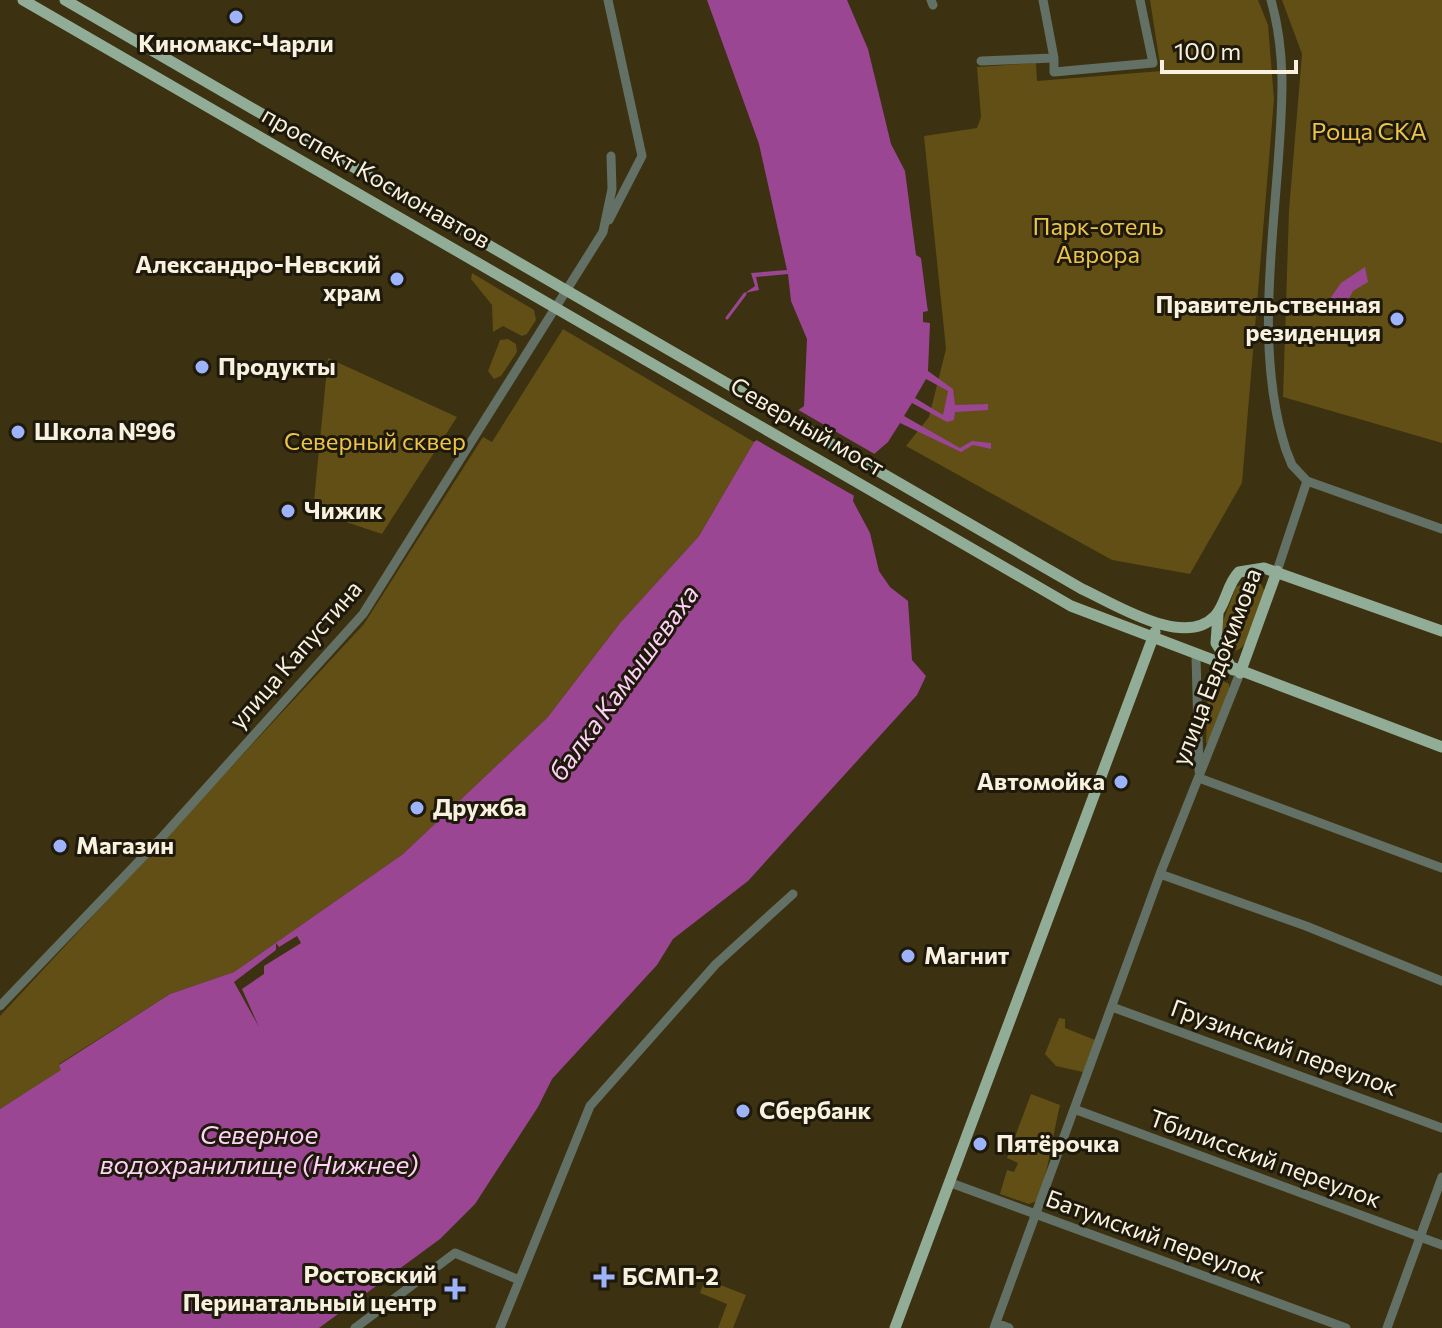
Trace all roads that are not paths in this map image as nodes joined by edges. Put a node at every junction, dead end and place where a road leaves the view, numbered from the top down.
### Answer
1 (23, 0) edge
2 (65, 0) edge
3 (608, 0) edge
4 (1043, 0) edge
5 (1140, 0) edge
6 (1271, 0) edge
7 (1054, 58) junction
8 (981, 61) dead end
9 (611, 156) dead end
10 (603, 232) junction
11 (568, 291) junction
12 (557, 308) junction
13 (717, 377) joint
14 (706, 394) joint
15 (1307, 481) junction
16 (1442, 529) edge
17 (1277, 571) junction
18 (1218, 613) junction
19 (1167, 626) junction
20 (1442, 631) edge
21 (1151, 637) junction
22 (1196, 656) junction
23 (1236, 672) junction
24 (1442, 747) edge
25 (1199, 778) junction
26 (1442, 868) edge
27 (1160, 874) junction
28 (793, 894) dead end
29 (1442, 981) edge
30 (0, 1006) edge
31 (1112, 1007) junction
32 (1074, 1109) junction
33 (1442, 1128) edge
34 (1442, 1177) edge
35 (951, 1183) junction
36 (1035, 1215) junction
37 (1420, 1238) junction
38 (1442, 1245) edge
39 (519, 1280) junction
40 (995, 1326) edge
41 (355, 1328) edge
42 (500, 1328) edge
43 (895, 1328) edge
44 (1009, 1328) edge
45 (1346, 1328) edge
46 (1387, 1328) edge

1 - 12 main road, проспект Космонавтов
2 - 11 main road, проспект Космонавтов
3 - 10 street
4 - 7 street
5 - 7 street
6 - 15 street
7 - 8 street
9 - 10 street, улица Капустина
10 - 11 street, улица Капустина
11 - 12 street, улица Капустина
11 - 13 main road, проспект Космонавтов
12 - 14 main road, проспект Космонавтов
12 - 30 street, улица Капустина
13 - 19 main road, Северный мост
14 - 21 main road, Северный мост
15 - 16 street
15 - 17 street, улица Евдокимова
17 - 18 main road
17 - 20 main road
17 - 23 main road, улица Евдокимова
18 - 19 main road
18 - 23 main road
19 - 21 main road
21 - 22 main road
21 - 35 main road
22 - 23 main road
22 - 25 street
23 - 24 main road
23 - 25 street, улица Евдокимова
25 - 26 street
25 - 27 street, улица Евдокимова
27 - 29 street
27 - 31 street, улица Евдокимова
28 - 39 street
31 - 32 street, улица Евдокимова
31 - 33 street, Грузинский переулок
32 - 36 street, улица Евдокимова
32 - 37 street, Тбилисский переулок
34 - 37 street
35 - 36 street, Батумский переулок
35 - 43 main road
36 - 40 street, улица Евдокимова
36 - 45 street, Батумский переулок
37 - 38 street, Тбилисский переулок
37 - 46 street
39 - 41 street
39 - 42 street
40 - 44 street

